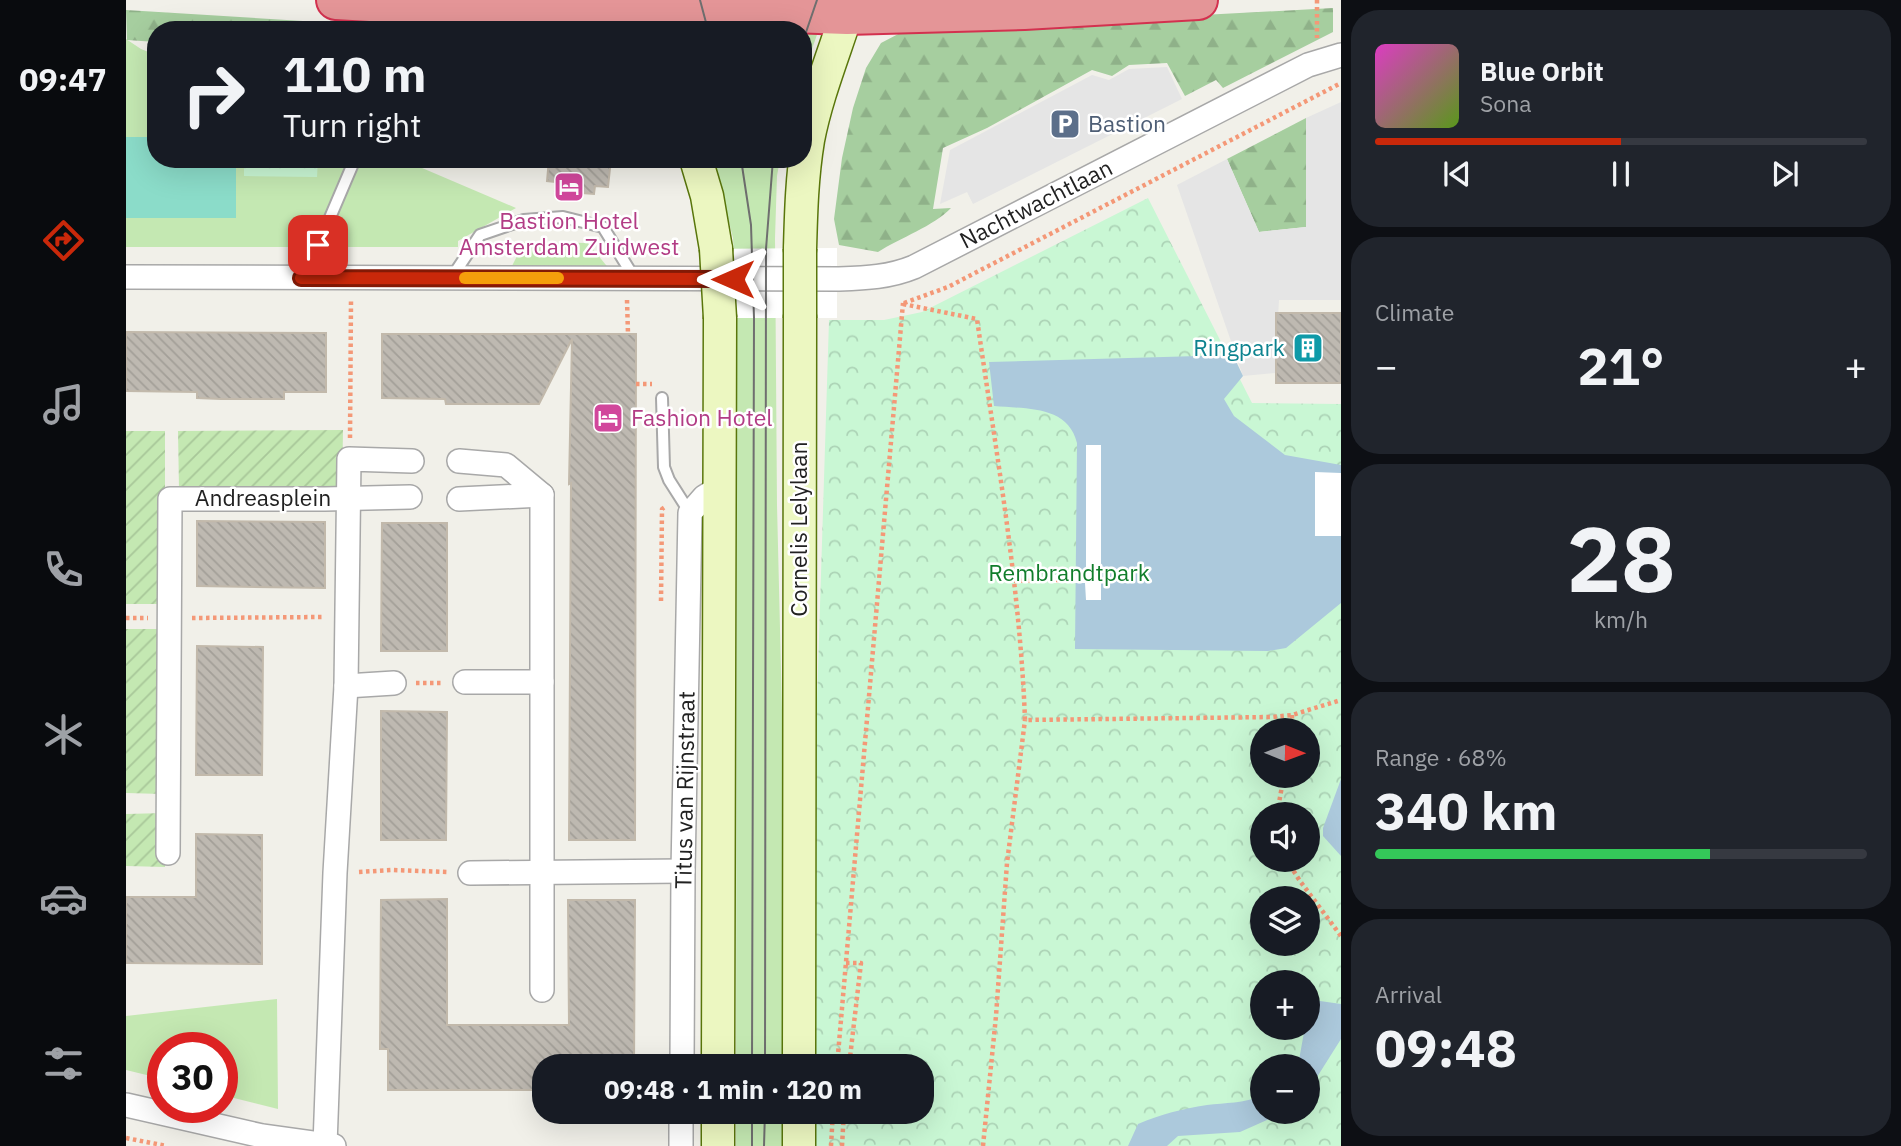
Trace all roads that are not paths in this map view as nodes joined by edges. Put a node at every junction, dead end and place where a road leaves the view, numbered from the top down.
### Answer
1 (335, 0) edge
2 (1198, 0) edge
3 (849, 7) edge
4 (656, 13) edge
5 (1341, 55) edge
6 (812, 126) edge
7 (351, 168) edge
8 (699, 168) edge
9 (805, 168) edge
10 (126, 277) edge
11 (301, 278) junction
12 (451, 278) junction
13 (631, 279) junction
14 (662, 398) dead end
15 (412, 460) dead end
16 (459, 461) dead end
17 (720, 487) junction
18 (542, 495) junction
19 (349, 497) junction
20 (410, 497) dead end
21 (459, 499) dead end
22 (691, 513) junction
23 (465, 682) road end
24 (542, 682) junction
25 (394, 683) road end
26 (346, 686) junction
27 (167, 853) dead end
28 (683, 871) junction
29 (470, 873) road end
30 (543, 873) junction
31 (542, 990) dead end
32 (682, 1054) edge
33 (718, 1054) edge
34 (799, 1054) edge
35 (126, 1105) edge
36 (681, 1124) edge
37 (718, 1124) edge
38 (799, 1124) edge
39 (329, 1145) edge
40 (681, 1146) edge
41 (718, 1146) edge
42 (799, 1146) edge

1 - 4 highway
2 - 3 highway
3 - 4 highway
3 - 6 main road, Cornelis Lelylaan, bridge
5 - 13 street, Nachtwachtlaan
7 - 11 lane
8 - 17 main road, bridge
9 - 34 main road, Cornelis Lelylaan, bridge
10 - 11 street, Nachtwachtlaan
11 - 12 street, Nachtwachtlaan
12 - 13 street, Nachtwachtlaan
12 - 13 lane
14 - 22 lane
15 - 19 street, Andreasplein
16 - 18 street
17 - 22 street
17 - 33 main road
18 - 21 street
18 - 24 street
19 - 20 street, Andreasplein
19 - 26 street, Andreasplein
19 - 27 street, Andreasplein
22 - 28 street, Titus van Rijnstraat
23 - 24 street
24 - 30 street
25 - 26 street
26 - 39 street, Andreasplein
28 - 30 street
28 - 32 street, Titus van Rijnstraat
29 - 30 street
30 - 31 street
35 - 39 street
36 - 40 street
37 - 41 main road
38 - 42 main road

